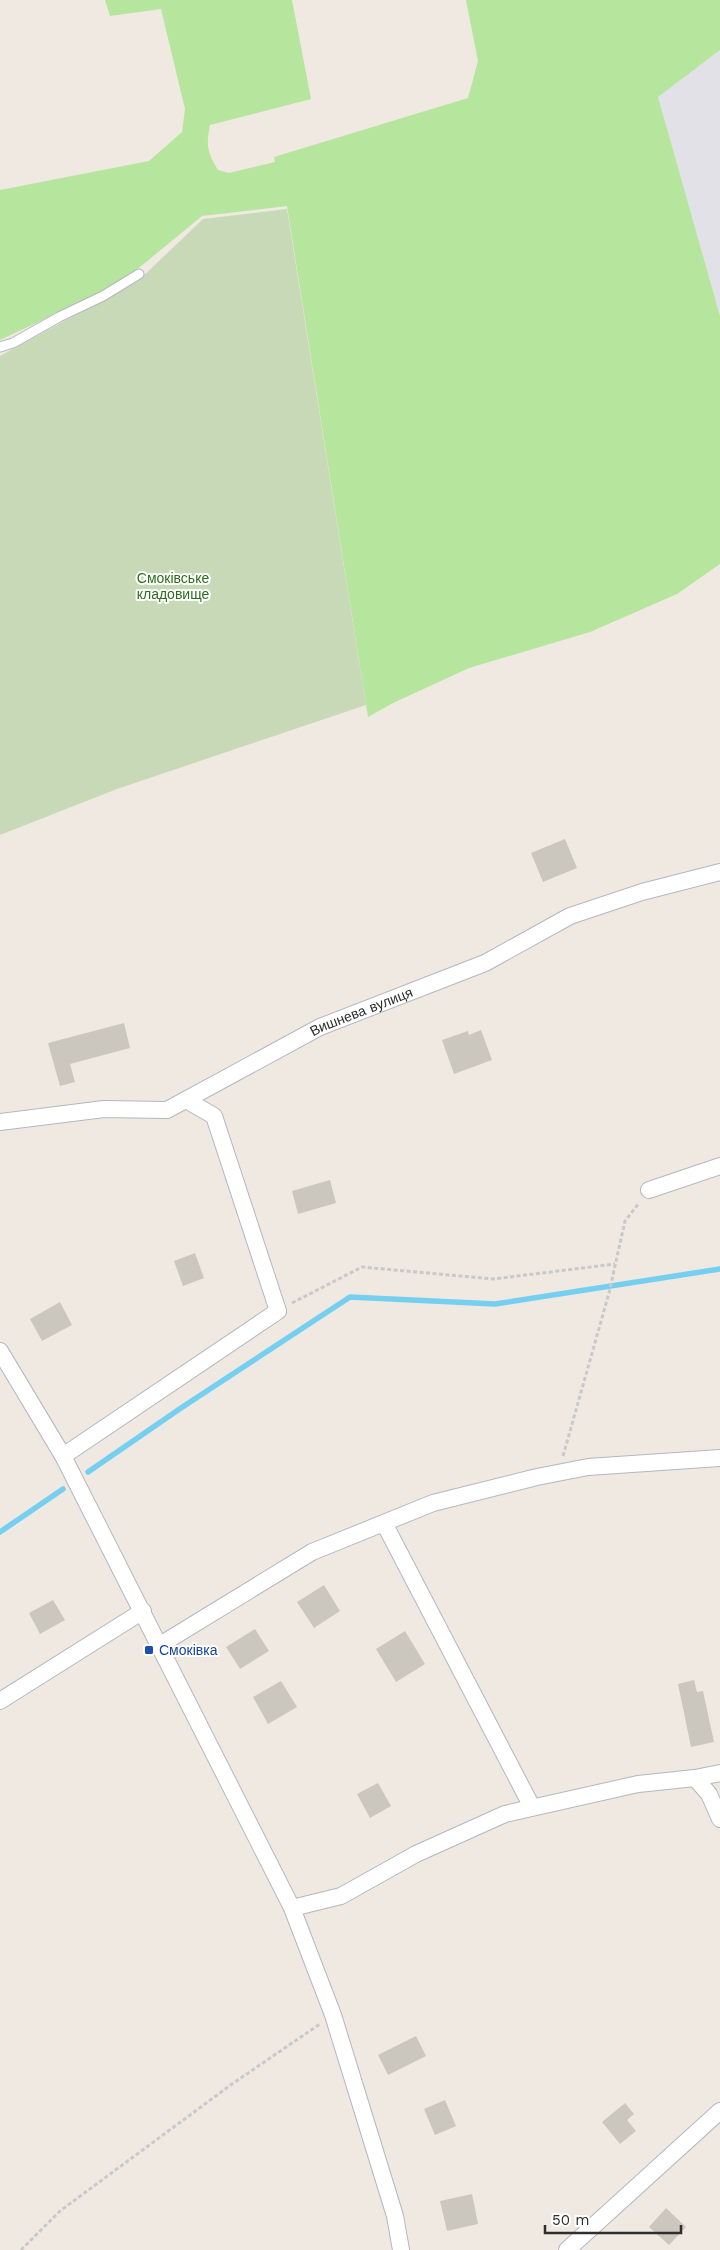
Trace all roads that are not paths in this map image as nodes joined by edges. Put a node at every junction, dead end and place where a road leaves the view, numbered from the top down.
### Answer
1 (139, 274) dead end
2 (0, 347) edge
3 (720, 872) edge
4 (186, 1100) junction
5 (0, 1122) edge
6 (720, 1166) edge
7 (649, 1190) road end
8 (0, 1350) edge
9 (63, 1456) junction
10 (720, 1458) edge
11 (384, 1523) junction
12 (143, 1611) junction
13 (160, 1646) junction
14 (0, 1701) edge
15 (720, 1773) edge
16 (694, 1778) junction
17 (532, 1807) junction
18 (720, 1819) edge
19 (292, 1908) junction
20 (720, 2111) edge
21 (401, 2250) edge
22 (567, 2250) edge

1 - 2 lane
3 - 4 street, Вишнева вулиця
4 - 5 street, Вишнева вулиця
4 - 9 street
6 - 7 street
8 - 9 street
9 - 12 street
10 - 11 street
11 - 13 street
11 - 17 street
12 - 13 street
12 - 14 street
13 - 19 street
15 - 16 street
16 - 17 street
16 - 18 street
17 - 19 street
19 - 21 street
20 - 22 street

